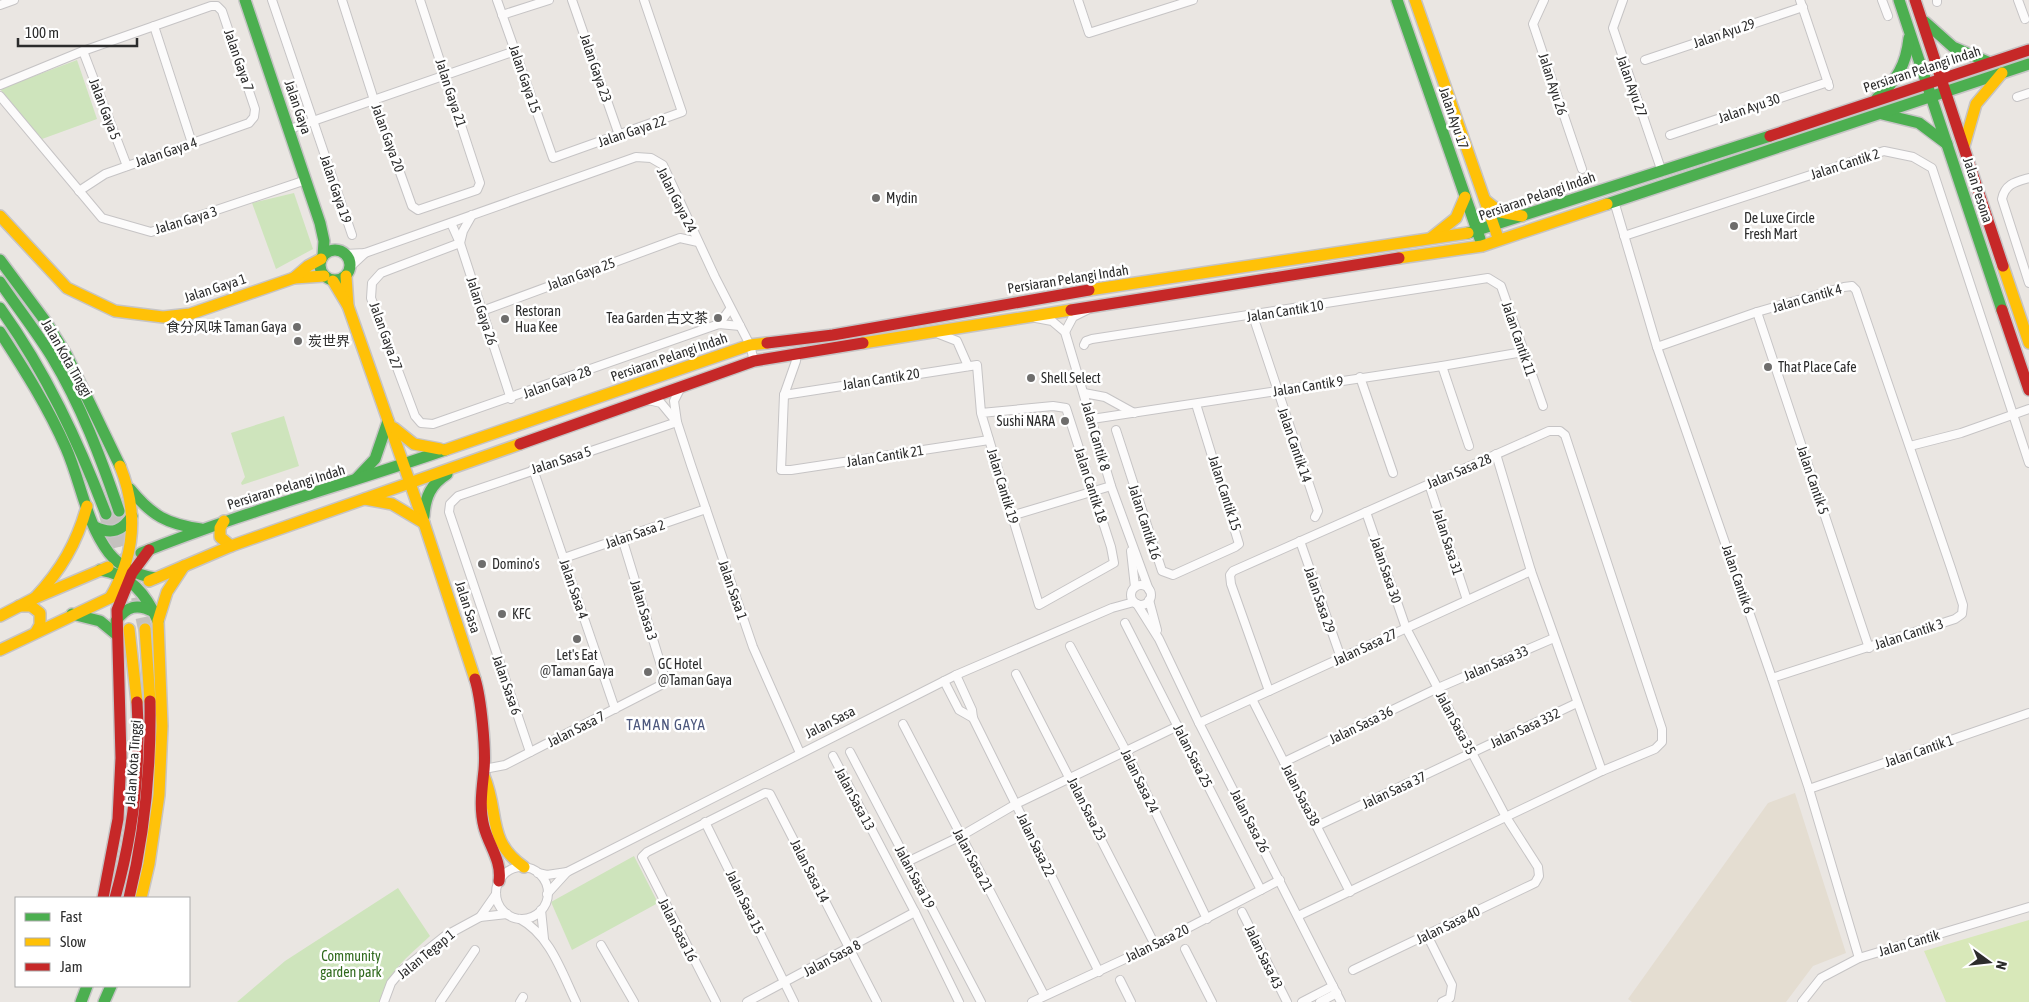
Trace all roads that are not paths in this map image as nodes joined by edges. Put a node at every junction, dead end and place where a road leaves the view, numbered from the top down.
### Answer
1 (14, 0) edge
2 (245, 0) edge
3 (272, 0) edge
4 (342, 0) edge
5 (420, 0) edge
6 (497, 0) edge
7 (549, 0) edge
8 (572, 0) edge
9 (644, 0) edge
10 (1078, 0) edge
11 (1193, 0) edge
12 (1397, 0) edge
13 (1416, 0) edge
14 (1544, 0) edge
15 (1624, 0) edge
16 (1882, 0) edge
17 (1899, 0) edge
18 (1915, 0) edge
19 (2018, 0) edge
20 (1801, 3) edge
21 (0, 5) edge
22 (502, 15) junction
23 (1888, 16) dead end
24 (1920, 17) junction
25 (2025, 18) dead end
26 (154, 26) junction
27 (1909, 30) junction
28 (515, 50) junction
29 (2029, 50) edge
30 (83, 52) junction
31 (1644, 60) dead end
32 (1989, 62) junction
33 (2029, 64) edge
34 (2003, 72) junction
35 (446, 75) junction
36 (1941, 79) junction
37 (1926, 84) junction
38 (0, 85) edge
39 (1945, 92) junction
40 (2029, 93) edge
41 (0, 96) edge
42 (1931, 97) junction
43 (2016, 97) dead end
44 (374, 100) junction
45 (1874, 101) junction
46 (1882, 114) junction
47 (254, 117) joint
48 (313, 121) junction
49 (290, 129) junction
50 (619, 135) junction
51 (1670, 135) dead end
52 (192, 143) junction
53 (1947, 144) junction
54 (1964, 148) junction
55 (553, 158) joint
56 (127, 166) junction
57 (1582, 169) dead end
58 (1662, 172) junction
59 (2029, 178) edge
60 (306, 180) junction
61 (479, 187) joint
62 (79, 190) junction
63 (1600, 191) junction
64 (1465, 197) junction
65 (1484, 199) junction
66 (1614, 201) junction
67 (473, 215) junction
68 (0, 216) edge
69 (1525, 217) junction
70 (320, 223) junction
71 (452, 223) junction
72 (690, 225) junction
73 (1494, 228) junction
74 (1478, 232) junction
75 (352, 235) dead end
76 (1624, 236) junction
77 (680, 238) junction
78 (1431, 238) junction
79 (1499, 241) junction
80 (698, 242) junction
81 (460, 243) junction
82 (1482, 246) junction
83 (342, 252) junction
84 (365, 253) junction
85 (322, 257) junction
86 (0, 260) edge
87 (348, 272) junction
88 (294, 278) junction
89 (1488, 278) joint
90 (328, 279) junction
91 (0, 282) edge
92 (2029, 282) edge
93 (1097, 305) junction
94 (348, 306) junction
95 (0, 308) edge
96 (730, 309) junction
97 (482, 311) junction
98 (1757, 312) junction
99 (1029, 316) junction
100 (1253, 316) junction
101 (719, 324) junction
102 (740, 326) junction
103 (0, 332) edge
104 (934, 332) junction
105 (1064, 332) junction
106 (2029, 343) edge
107 (750, 345) junction
108 (1084, 345) dead end
109 (1657, 347) junction
110 (1523, 352) junction
111 (795, 354) junction
112 (754, 361) junction
113 (977, 365) joint
114 (968, 366) junction
115 (1442, 366) junction
116 (1360, 378) junction
117 (680, 389) junction
118 (1276, 390) junction
119 (2029, 390) edge
120 (1084, 394) junction
121 (784, 395) junction
122 (511, 399) junction
123 (647, 400) junction
124 (1196, 404) junction
125 (1542, 406) dead end
126 (2029, 409) edge
127 (981, 412) junction
128 (1134, 413) junction
129 (2013, 416) junction
130 (1092, 419) junction
131 (388, 421) junction
132 (676, 422) junction
133 (421, 423) joint
134 (1116, 430) dead end
135 (989, 440) junction
136 (1469, 446) dead end
137 (1910, 446) junction
138 (449, 449) junction
139 (1496, 454) junction
140 (2029, 463) edge
141 (404, 465) junction
142 (460, 465) junction
143 (533, 469) junction
144 (1393, 473) dead end
145 (410, 480) junction
146 (350, 483) junction
147 (126, 484) junction
148 (1428, 484) junction
149 (1111, 486) junction
150 (1094, 492) junction
151 (359, 499) junction
152 (450, 504) joint
153 (87, 506) junction
154 (706, 509) junction
155 (119, 510) tunnel mouth
156 (1366, 512) junction
157 (106, 514) tunnel mouth
158 (132, 516) junction
159 (1012, 516) junction
160 (1316, 517) dead end
161 (224, 521) junction
162 (424, 523) junction
163 (95, 527) junction
164 (201, 529) junction
165 (622, 538) junction
166 (1129, 540) junction
167 (1300, 541) junction
168 (231, 546) junction
169 (564, 558) junction
170 (1202, 562) joint
171 (184, 566) junction
172 (1531, 571) junction
173 (127, 572) junction
174 (1133, 590) junction
175 (1149, 590) junction
176 (123, 592) junction
177 (34, 598) junction
178 (110, 598) junction
179 (1149, 600) junction
180 (1467, 600) junction
181 (1135, 603) junction
182 (1039, 604) joint
183 (19, 606) junction
184 (1112, 608) junction
185 (72, 614) junction
186 (0, 616) edge
187 (156, 616) junction
188 (116, 622) junction
189 (1125, 623) dead end
190 (1406, 628) junction
191 (129, 629) dead end
192 (146, 629) tunnel mouth
193 (36, 632) junction
194 (116, 635) junction
195 (1554, 638) junction
196 (1159, 639) junction
197 (1070, 646) dead end
198 (1869, 648) junction
199 (0, 650) edge
200 (1341, 658) junction
201 (1016, 674) dead end
202 (956, 675) junction
203 (1772, 678) junction
204 (944, 681) junction
205 (663, 682) joint
206 (1438, 688) junction
207 (1269, 691) junction
208 (1252, 699) junction
209 (1577, 703) junction
210 (615, 709) junction
211 (2029, 714) edge
212 (973, 718) junction
213 (1199, 723) junction
214 (903, 724) dead end
215 (1178, 726) junction
216 (1126, 751) junction
217 (530, 752) junction
218 (850, 752) dead end
219 (800, 753) junction
220 (1472, 753) junction
221 (832, 756) dead end
222 (1284, 762) junction
223 (1602, 771) junction
224 (484, 772) junction
225 (1072, 779) junction
226 (1809, 789) junction
227 (1016, 804) junction
228 (1506, 818) junction
229 (705, 822) junction
230 (1317, 826) junction
231 (961, 836) junction
232 (907, 862) junction
233 (524, 867) junction
234 (538, 872) junction
235 (567, 872) junction
236 (1539, 876) joint
237 (1280, 880) junction
238 (499, 882) junction
239 (1261, 890) junction
240 (1350, 892) junction
241 (496, 894) junction
242 (547, 894) junction
243 (103, 897) edge
244 (115, 897) edge
245 (129, 897) edge
246 (140, 897) edge
247 (2029, 907) edge
248 (541, 910) junction
249 (915, 912) junction
250 (1242, 912) dead end
251 (507, 914) junction
252 (1298, 916) junction
253 (480, 917) junction
254 (520, 918) junction
255 (1207, 919) junction
256 (1427, 935) junction
257 (544, 939) junction
258 (1155, 944) junction
259 (601, 945) dead end
260 (850, 949) junction
261 (1185, 949) dead end
262 (474, 950) dead end
263 (1859, 958) junction
264 (1353, 970) dead end
265 (1099, 972) junction
266 (1120, 980) dead end
267 (784, 983) junction
268 (81, 987) edge
269 (87, 987) edge
270 (104, 987) edge
271 (111, 987) edge
272 (1335, 990) junction
273 (1044, 995) junction
274 (77, 1002) edge
275 (81, 1002) edge
276 (98, 1002) edge
277 (104, 1002) edge
278 (384, 1002) edge
279 (440, 1002) edge
280 (576, 1002) edge
281 (634, 1002) edge
282 (716, 1002) edge
283 (747, 1002) edge
284 (794, 1002) edge
285 (877, 1002) edge
286 (959, 1002) edge
287 (981, 1002) edge
288 (1032, 1002) edge
289 (1131, 1002) edge
290 (1212, 1002) edge
291 (1287, 1002) edge
292 (1302, 1002) edge
293 (1320, 1002) edge
294 (1341, 1002) edge
295 (1442, 1002) edge
296 (1802, 1002) edge

1 - 21 street
2 - 49 main road, Jalan Gaya
3 - 48 street, Jalan Gaya 19
4 - 44 street, Jalan Gaya 20
5 - 35 street, Jalan Gaya 21
6 - 22 street, Jalan Gaya 15
7 - 22 street
8 - 50 street, Jalan Gaya 23
9 - 50 street, Jalan Gaya 22
10 - 11 street
12 - 64 main road, Jalan Ayu 17
13 - 65 main road, Jalan Ayu 17
14 - 57 street, Jalan Ayu 26
15 - 58 street, Jalan Ayu 27
16 - 23 street
17 - 27 main road, Jalan Pesona
18 - 24 main road, Jalan Pesona
19 - 25 street
20 - 31 street, Jalan Ayu 29
20 - 51 street, Jalan Ayu 30
22 - 28 street, Jalan Gaya 15
24 - 32 main road
24 - 36 main road, Jalan Pesona
26 - 30 street
26 - 47 street, Jalan Gaya 7
26 - 52 street
27 - 37 main road, Jalan Pesona
27 - 45 main road
28 - 35 street
28 - 55 street, Jalan Gaya 15
29 - 32 main road, Persiaran Pelangi Indah
30 - 38 street
30 - 56 street, Jalan Gaya 5
32 - 36 main road, Persiaran Pelangi Indah
33 - 34 main road, Persiaran Pelangi Indah
34 - 39 main road, Persiaran Pelangi Indah
34 - 54 main road
35 - 44 street
35 - 61 street, Jalan Gaya 21
36 - 37 main road, Persiaran Pelangi Indah
36 - 39 main road, Jalan Pesona
37 - 42 main road, Jalan Pesona
37 - 45 main road, Persiaran Pelangi Indah
39 - 42 main road, Persiaran Pelangi Indah
39 - 54 main road, Jalan Pesona
40 - 43 street
41 - 62 street, Jalan Gaya 3
42 - 46 main road, Persiaran Pelangi Indah
42 - 53 main road, Jalan Pesona
44 - 48 street
44 - 61 street, Jalan Gaya 20
45 - 58 main road, Persiaran Pelangi Indah
46 - 53 main road
46 - 66 main road, Persiaran Pelangi Indah
47 - 52 street, Jalan Gaya 4
48 - 49 street
48 - 75 street, Jalan Gaya 19
49 - 60 main road, Jalan Gaya
50 - 55 street, Jalan Gaya 22
52 - 56 street, Jalan Gaya 4
53 - 119 main road, Jalan Pesona
54 - 106 main road, Jalan Pesona
56 - 62 street, Jalan Gaya 4
58 - 63 main road, Persiaran Pelangi Indah
59 - 92 street
60 - 62 street, Jalan Gaya 3
60 - 70 main road, Jalan Gaya
63 - 66 main road
63 - 69 main road, Persiaran Pelangi Indah
64 - 74 main road, Jalan Ayu 17
64 - 78 main road
65 - 69 main road
65 - 73 main road, Jalan Ayu 17
66 - 76 street, Jalan Cantik 6
66 - 79 main road, Persiaran Pelangi Indah
67 - 71 street, Jalan Gaya 24
67 - 72 street, Jalan Gaya 24
67 - 81 street
68 - 88 main road, Jalan Gaya 1
69 - 73 main road, Persiaran Pelangi Indah
70 - 83 main road, Jalan Gaya
70 - 85 main road, Jalan Gaya
71 - 81 street, Jalan Gaya 26
71 - 84 street, Jalan Gaya 24
72 - 77 street
72 - 80 street, Jalan Gaya 24
73 - 74 main road, Persiaran Pelangi Indah
73 - 79 main road, Jalan Ayu 17
74 - 78 main road, Persiaran Pelangi Indah
74 - 82 main road, Jalan Ayu 17
76 - 109 street, Jalan Cantik 6
76 - 129 street, Jalan Cantik 2
77 - 80 street
77 - 97 street, Jalan Gaya 25
78 - 107 main road, Persiaran Pelangi Indah
79 - 82 main road, Persiaran Pelangi Indah
80 - 96 street, Jalan Gaya 24
81 - 97 street, Jalan Gaya 26
81 - 133 street, Jalan Gaya 27
82 - 93 main road, Persiaran Pelangi Indah
83 - 84 street, Jalan Gaya 24
83 - 85 main road
83 - 87 main road
84 - 87 street, Jalan Gaya 24
85 - 88 main road, Jalan Gaya 1
85 - 90 main road
86 - 147 main road
87 - 90 main road
87 - 94 main road
88 - 90 main road, Jalan Gaya 1
89 - 100 street, Jalan Cantik 10
89 - 110 street, Jalan Cantik 11
90 - 94 main road
91 - 155 main road, Jalan Kota Tinggi
93 - 99 main road, Persiaran Pelangi Indah
93 - 105 street
94 - 131 main road
95 - 157 main road
96 - 101 street
96 - 102 street, Jalan Gaya 24
97 - 122 street, Jalan Gaya 26
98 - 109 street, Jalan Cantik 4
98 - 137 street, Jalan Cantik 4
98 - 198 street, Jalan Cantik 5
99 - 104 main road, Persiaran Pelangi Indah
99 - 105 street
100 - 108 street, Jalan Cantik 10
100 - 118 street, Jalan Cantik 14
101 - 102 street, Jalan Gaya 28
101 - 122 street, Jalan Gaya 28
102 - 107 street, Jalan Gaya 24
103 - 153 main road
104 - 111 main road, Persiaran Pelangi Indah
104 - 114 street
105 - 120 street, Jalan Cantik 8
107 - 112 street, Jalan Gaya 24
107 - 138 main road, Persiaran Pelangi Indah
109 - 203 street, Jalan Cantik 6
110 - 115 street, Jalan Cantik 9
110 - 125 street, Jalan Cantik 11
111 - 112 main road, Persiaran Pelangi Indah
111 - 121 street
112 - 117 main road, Persiaran Pelangi Indah
113 - 114 street, Jalan Cantik 20
113 - 127 street, Jalan Cantik 19
114 - 121 street, Jalan Cantik 20
115 - 116 street, Jalan Cantik 9
115 - 136 street
116 - 118 street, Jalan Cantik 9
116 - 144 street
117 - 123 main road, Persiaran Pelangi Indah
117 - 132 street, Jalan Sasa 1
118 - 124 street, Jalan Cantik 9
118 - 160 street, Jalan Cantik 14
120 - 128 street
120 - 130 street, Jalan Cantik 8
121 - 135 street, Jalan Cantik 21
122 - 133 street, Jalan Gaya 28
123 - 132 street, Jalan Sasa 1
123 - 142 main road, Persiaran Pelangi Indah
124 - 128 street, Jalan Cantik 9
124 - 170 street, Jalan Cantik 15
126 - 129 street
127 - 135 street, Jalan Cantik 19
127 - 150 street, Jalan Cantik 18
128 - 130 street, Jalan Cantik 9
129 - 137 street
129 - 140 street
130 - 149 street, Jalan Cantik 8
131 - 138 main road
131 - 141 main road
131 - 146 main road
132 - 143 street, Jalan Sasa 5
132 - 154 street, Jalan Sasa 1
134 - 170 street, Jalan Cantik 16
135 - 159 street, Jalan Cantik 19
137 - 198 street, Jalan Cantik 3
138 - 141 main road, Persiaran Pelangi Indah
139 - 148 street, Jalan Sasa 28
139 - 172 street, Jalan Sasa 28
139 - 223 street
141 - 145 main road
141 - 146 main road, Persiaran Pelangi Indah
142 - 145 main road, Persiaran Pelangi Indah
142 - 162 main road
143 - 152 street, Jalan Sasa 5
143 - 169 street, Jalan Sasa 4
145 - 151 main road, Persiaran Pelangi Indah
145 - 162 main road, Jalan Sasa
146 - 161 main road, Persiaran Pelangi Indah
147 - 158 main road
147 - 164 main road
148 - 156 street, Jalan Sasa 28
148 - 180 street, Jalan Sasa 31
149 - 150 street
149 - 166 street, Jalan Cantik 8
150 - 159 street
150 - 182 street, Jalan Cantik 18
151 - 162 main road
151 - 168 main road, Persiaran Pelangi Indah
152 - 217 street, Jalan Sasa 6
153 - 163 main road
153 - 177 main road
154 - 165 street, Jalan Sasa 2
154 - 219 street, Jalan Sasa 1
156 - 167 street, Jalan Sasa 28
156 - 190 street, Jalan Sasa 30
158 - 163 main road
158 - 173 main road
159 - 182 street, Jalan Cantik 19
161 - 164 main road, Persiaran Pelangi Indah
161 - 168 main road
162 - 224 main road, Jalan Sasa
163 - 173 main road
164 - 173 main road, Persiaran Pelangi Indah
165 - 169 street, Jalan Sasa 2
165 - 205 street, Jalan Sasa 3
166 - 174 street
166 - 175 street
167 - 200 street, Jalan Sasa 29
167 - 207 street, Jalan Sasa 28
168 - 171 main road, Persiaran Pelangi Indah
169 - 210 street, Jalan Sasa 4
171 - 173 main road, Persiaran Pelangi Indah
171 - 187 main road
172 - 180 street, Jalan Sasa 27
172 - 195 street, Jalan Sasa 28
173 - 176 main road, Persiaran Pelangi Indah
173 - 177 main road
173 - 178 main road
173 - 187 main road
174 - 175 street
174 - 181 street
174 - 184 street, Jalan Sasa
175 - 179 street
176 - 178 main road, Persiaran Pelangi Indah
176 - 188 main road
177 - 183 main road
178 - 185 main road, Persiaran Pelangi Indah
179 - 181 street
179 - 196 street, Jalan Sasa 26
180 - 190 street, Jalan Sasa 27
181 - 184 street, Jalan Sasa
181 - 196 street, Jalan Sasa 26
183 - 186 main road
183 - 193 main road
184 - 202 street, Jalan Sasa
185 - 193 main road, Persiaran Pelangi Indah
185 - 194 main road
187 - 188 main road
187 - 246 main road
188 - 194 main road
189 - 215 street, Jalan Sasa 25
190 - 200 street, Jalan Sasa 27
190 - 206 street, Jalan Sasa 35
191 - 244 main road, Jalan Kota Tinggi
192 - 245 main road, Jalan Kota Tinggi
193 - 199 main road, Persiaran Pelangi Indah
194 - 243 main road
195 - 206 street, Jalan Sasa 33
195 - 209 street, Jalan Sasa 28
196 - 213 street, Jalan Sasa 26
197 - 216 street, Jalan Sasa 24
198 - 203 street, Jalan Cantik 3
200 - 207 street, Jalan Sasa 27
201 - 225 street, Jalan Sasa 23
202 - 204 street, Jalan Sasa
202 - 212 street, Jalan Sasa 22
203 - 226 street, Jalan Cantik 6
204 - 212 street, Jalan Sasa 22
204 - 219 street, Jalan Sasa
205 - 210 street, Jalan Sasa 7
206 - 220 street, Jalan Sasa 35
206 - 222 street, Jalan Sasa 36
207 - 208 street, Jalan Sasa 27
208 - 213 street, Jalan Sasa 27
208 - 222 street, Jalan Sasa38
209 - 220 street, Jalan Sasa 332
209 - 223 street, Jalan Sasa 28
210 - 217 street, Jalan Sasa 7
211 - 226 street, Jalan Cantik 1
212 - 227 street, Jalan Sasa 22
213 - 237 street, Jalan Sasa 26
214 - 231 street, Jalan Sasa 21
215 - 216 street
215 - 239 street, Jalan Sasa 25
216 - 225 street
216 - 255 street, Jalan Sasa 24
217 - 224 street, Jalan Sasa 7
218 - 232 street, Jalan Sasa 19
219 - 235 street, Jalan Sasa
220 - 228 street, Jalan Sasa 35
220 - 230 street, Jalan Sasa 37
221 - 249 street, Jalan Sasa 13
222 - 230 street, Jalan Sasa38
223 - 228 street
224 - 233 main road, Jalan Sasa
224 - 238 main road, Jalan Sasa
225 - 227 street
225 - 258 street, Jalan Sasa 23
226 - 263 street, Jalan Cantik 6
227 - 231 street
227 - 265 street, Jalan Sasa 22
228 - 236 street, Jalan Sasa 35
228 - 240 street
229 - 260 street, Jalan Sasa 14
229 - 267 street, Jalan Sasa 15
229 - 282 street, Jalan Sasa 16
230 - 240 street, Jalan Sasa38
231 - 232 street
231 - 273 street, Jalan Sasa 21
232 - 287 street, Jalan Sasa 19
233 - 234 street
233 - 238 street
234 - 235 street, Jalan Sasa
234 - 242 street
235 - 242 street, Jalan Sasa
236 - 256 street, Jalan Sasa 40
237 - 239 street, Jalan Sasa 20
237 - 252 street, Jalan Sasa 26
238 - 241 street
239 - 255 street, Jalan Sasa 20
240 - 252 street
241 - 251 street
241 - 253 street, Jalan Tegap 1
242 - 248 street
247 - 263 street, Jalan Cantik
248 - 254 street
248 - 257 street
249 - 260 street, Jalan Sasa 8
249 - 286 street, Jalan Sasa 13
250 - 291 street, Jalan Sasa 43
251 - 253 street, Jalan Tegap 1
251 - 254 street
252 - 272 street, Jalan Sasa 26
253 - 278 street, Jalan Tegap 1
254 - 257 street
255 - 258 street, Jalan Sasa 20
256 - 264 street, Jalan Sasa 40
256 - 295 street
257 - 280 street
258 - 265 street, Jalan Sasa 20
259 - 281 street
260 - 267 street, Jalan Sasa 8
260 - 285 street, Jalan Sasa 14
261 - 290 street
262 - 279 street
263 - 296 street, Jalan Cantik
265 - 273 street, Jalan Sasa 20
266 - 289 street
267 - 283 street, Jalan Sasa 8
267 - 284 street, Jalan Sasa 15
268 - 274 main road
269 - 275 main road
270 - 276 main road
271 - 277 main road
272 - 292 street
272 - 293 street
272 - 294 street, Jalan Sasa 26
273 - 288 street, Jalan Sasa 20

